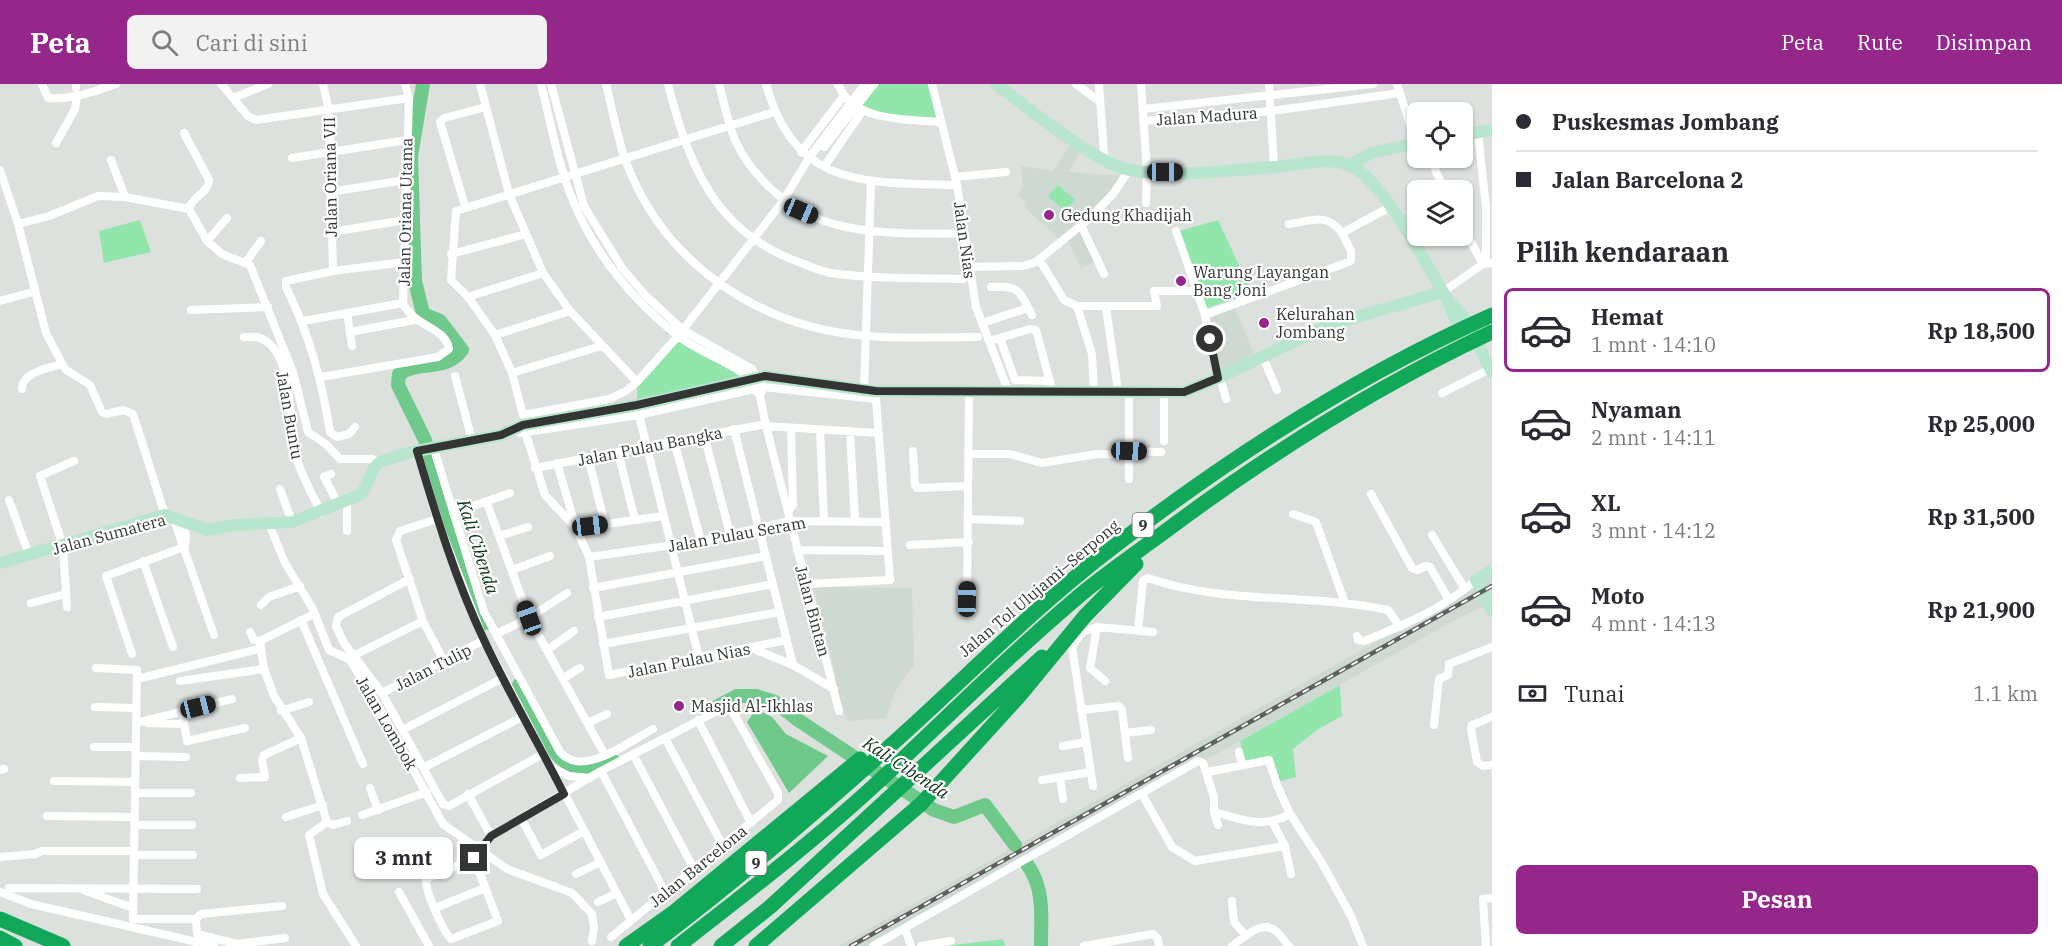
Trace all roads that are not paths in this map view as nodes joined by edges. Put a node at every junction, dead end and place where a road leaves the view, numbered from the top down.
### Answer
1 (42, 84) edge
2 (116, 84) edge
3 (221, 84) edge
4 (268, 84) edge
5 (323, 84) edge
6 (405, 84) edge
7 (480, 84) edge
8 (541, 84) edge
9 (551, 84) edge
10 (606, 84) edge
11 (668, 84) edge
12 (719, 84) edge
13 (766, 84) edge
14 (838, 84) edge
15 (865, 84) edge
16 (874, 84) edge
17 (932, 84) edge
18 (996, 84) edge
19 (1076, 84) edge
20 (1099, 84) edge
21 (1141, 84) edge
22 (1269, 84) edge
23 (1373, 84) edge
24 (1397, 84) edge
25 (1400, 93) junction
26 (1270, 94) junction
27 (77, 98) junction
28 (233, 98) junction
29 (409, 99) junction
30 (1100, 102) junction
31 (854, 104) junction
32 (486, 107) junction
33 (1143, 109) junction
34 (329, 111) junction
35 (1272, 111) junction
36 (774, 112) junction
37 (1407, 114) edge
38 (1143, 121) junction
39 (940, 122) junction
40 (731, 127) junction
41 (1492, 130) edge
42 (1478, 132) junction
43 (184, 133) dead end
44 (1473, 133) edge
45 (406, 140) junction
46 (683, 141) junction
47 (56, 143) dead end
48 (1407, 145) edge
49 (330, 153) junction
50 (292, 158) dead end
51 (626, 159) junction
52 (807, 159) junction
53 (1102, 159) junction
54 (111, 160) dead end
55 (1350, 165) junction
56 (824, 167) junction
57 (1274, 167) junction
58 (0, 170) edge
59 (1129, 170) junction
60 (1006, 172) dead end
61 (1147, 172) junction
62 (575, 175) junction
63 (565, 178) junction
64 (405, 180) junction
65 (953, 181) junction
66 (871, 182) junction
67 (3, 190) edge
68 (330, 192) junction
69 (509, 194) junction
70 (125, 197) junction
71 (783, 201) junction
72 (1146, 203) dead end
73 (1390, 207) junction
74 (461, 208) junction
75 (189, 209) junction
76 (227, 218) dead end
77 (405, 220) junction
78 (18, 224) junction
79 (1289, 224) dead end
80 (1081, 225) junction
81 (1176, 231) dead end
82 (331, 232) junction
83 (870, 232) junction
84 (1342, 233) junction
85 (526, 234) junction
86 (963, 234) junction
87 (753, 239) junction
88 (207, 241) junction
89 (261, 241) dead end
90 (1473, 243) edge
91 (452, 254) junction
92 (1039, 259) junction
93 (405, 262) junction
94 (248, 263) junction
95 (1487, 264) edge
96 (968, 267) junction
97 (333, 271) junction
98 (543, 273) junction
99 (1104, 274) dead end
100 (869, 276) junction
101 (963, 279) dead end
102 (718, 285) junction
103 (991, 287) dead end
104 (1197, 291) junction
105 (33, 292) junction
106 (468, 297) junction
107 (0, 301) edge
108 (403, 303) junction
109 (1451, 304) junction
110 (1077, 306) junction
111 (268, 307) junction
112 (1106, 308) junction
113 (191, 310) dead end
114 (570, 311) junction
115 (346, 313) junction
116 (1205, 315) junction
117 (1492, 315) edge
118 (414, 320) junction
119 (303, 321) junction
120 (982, 322) junction
121 (350, 332) junction
122 (1492, 332) edge
123 (681, 333) junction
124 (495, 335) junction
125 (244, 336) dead end
126 (868, 336) junction
127 (978, 337) dead end
128 (1000, 338) junction
129 (989, 341) junction
130 (352, 346) dead end
131 (601, 346) junction
132 (1262, 355) junction
133 (62, 364) junction
134 (1490, 369) edge
135 (512, 373) junction
136 (455, 376) dead end
137 (321, 377) junction
138 (1219, 378) junction
139 (637, 382) junction
140 (757, 386) junction
141 (1052, 387) junction
142 (22, 389) dead end
143 (1277, 390) dead end
144 (1094, 391) junction
145 (1124, 391) junction
146 (969, 393) junction
147 (1009, 393) junction
148 (1442, 393) dead end
149 (872, 394) junction
150 (1164, 394) junction
151 (1226, 399) dead end
152 (1365, 400) junction
153 (639, 415) junction
154 (766, 425) junction
155 (356, 427) dead end
156 (524, 428) junction
157 (791, 428) junction
158 (734, 429) junction
159 (820, 430) junction
160 (850, 431) junction
161 (878, 433) junction
162 (704, 435) junction
163 (472, 440) junction
164 (674, 441) junction
165 (1164, 441) dead end
166 (646, 446) junction
167 (424, 449) junction
168 (913, 451) dead end
169 (618, 452) junction
170 (1161, 452) dead end
171 (1129, 453) junction
172 (968, 454) junction
173 (588, 457) junction
174 (74, 461) dead end
175 (380, 462) junction
176 (558, 463) junction
177 (535, 468) junction
178 (331, 474) dead end
179 (1129, 479) dead end
180 (968, 486) junction
181 (280, 489) dead end
182 (510, 493) dead end
183 (1371, 494) dead end
184 (9, 500) dead end
185 (487, 503) junction
186 (343, 504) junction
187 (788, 511) junction
188 (321, 513) junction
189 (453, 513) junction
190 (1293, 514) dead end
191 (664, 516) junction
192 (174, 518) junction
193 (437, 519) junction
194 (969, 519) junction
195 (635, 520) junction
196 (824, 520) junction
197 (1020, 521) dead end
198 (292, 522) junction
199 (790, 522) junction
200 (855, 522) junction
201 (886, 522) junction
202 (269, 524) junction
203 (604, 524) junction
204 (528, 527) dead end
205 (576, 528) junction
206 (759, 528) junction
207 (347, 531) dead end
208 (730, 534) junction
209 (1432, 535) dead end
210 (499, 536) junction
211 (701, 541) junction
212 (969, 542) junction
213 (910, 545) dead end
214 (63, 546) junction
215 (671, 546) junction
216 (184, 548) junction
217 (797, 550) junction
218 (888, 551) junction
219 (29, 555) junction
220 (550, 556) dead end
221 (766, 556) junction
222 (589, 557) junction
223 (0, 561) edge
224 (143, 561) junction
225 (512, 570) junction
226 (1492, 570) edge
227 (678, 574) junction
228 (410, 579) junction
229 (1476, 580) junction
230 (806, 584) junction
231 (773, 585) junction
232 (300, 586) junction
233 (593, 588) junction
234 (1466, 589) junction
235 (567, 593) dead end
236 (66, 594) junction
237 (967, 599) dead end
238 (1449, 600) junction
239 (31, 603) dead end
240 (685, 603) junction
241 (1345, 603) junction
242 (261, 605) dead end
243 (67, 608) dead end
244 (1492, 611) edge
245 (780, 612) junction
246 (314, 614) junction
247 (1085, 616) junction
248 (598, 617) junction
249 (529, 618) junction
250 (301, 620) junction
251 (423, 621) junction
252 (1097, 627) junction
253 (1400, 627) junction
254 (692, 629) junction
255 (1138, 630) junction
256 (574, 631) dead end
257 (250, 632) dead end
258 (1153, 632) dead end
259 (496, 634) junction
260 (214, 635) dead end
261 (1357, 636) dead end
262 (484, 640) junction
263 (787, 640) junction
264 (603, 644) junction
265 (260, 645) junction
266 (173, 647) dead end
267 (1492, 647) edge
268 (751, 648) junction
269 (547, 650) junction
270 (132, 654) dead end
271 (353, 656) junction
272 (699, 658) junction
273 (444, 661) junction
274 (793, 665) junction
275 (96, 668) dead end
276 (580, 668) dead end
277 (264, 669) junction
278 (503, 678) junction
279 (564, 678) junction
280 (136, 679) junction
281 (180, 681) dead end
282 (1105, 681) dead end
283 (834, 689) junction
284 (382, 693) junction
285 (232, 699) dead end
286 (309, 702) dead end
287 (95, 707) dead end
288 (136, 708) junction
289 (1081, 710) junction
290 (182, 711) junction
291 (281, 711) junction
292 (839, 711) dead end
293 (607, 714) dead end
294 (524, 716) junction
295 (1492, 717) edge
296 (698, 720) junction
297 (136, 723) junction
298 (588, 723) junction
299 (184, 724) junction
300 (1434, 725) dead end
301 (245, 728) dead end
302 (404, 729) junction
303 (653, 729) dead end
304 (1151, 730) dead end
305 (1125, 733) junction
306 (301, 738) junction
307 (665, 738) junction
308 (889, 741) junction
309 (1086, 742) junction
310 (1063, 746) dead end
311 (94, 747) dead end
312 (136, 752) junction
313 (1239, 752) dead end
314 (543, 754) junction
315 (633, 754) junction
316 (605, 755) junction
317 (186, 757) dead end
318 (1128, 758) dead end
319 (363, 764) dead end
320 (1242, 765) junction
321 (1492, 765) edge
322 (425, 767) junction
323 (550, 767) junction
324 (601, 771) junction
325 (1091, 772) junction
326 (1208, 772) junction
327 (1060, 777) junction
328 (240, 778) dead end
329 (591, 778) junction
330 (1042, 780) dead end
331 (54, 781) dead end
332 (135, 782) junction
333 (1093, 786) dead end
334 (370, 788) dead end
335 (427, 792) junction
336 (135, 793) junction
337 (190, 794) dead end
338 (468, 794) junction
339 (564, 794) junction
340 (1142, 794) junction
341 (1063, 799) dead end
342 (323, 805) junction
343 (378, 810) junction
344 (1214, 812) junction
345 (1290, 814) junction
346 (362, 815) dead end
347 (47, 816) dead end
348 (286, 817) dead end
349 (521, 818) junction
350 (135, 821) junction
351 (348, 821) dead end
352 (327, 822) junction
353 (751, 823) junction
354 (1273, 823) junction
355 (192, 825) dead end
356 (1218, 825) dead end
357 (584, 831) junction
358 (491, 836) junction
359 (723, 846) junction
360 (1284, 846) junction
361 (480, 849) junction
362 (134, 853) junction
363 (193, 855) dead end
364 (0, 857) edge
365 (474, 858) junction
366 (601, 862) junction
367 (694, 869) junction
368 (576, 874) dead end
369 (1292, 874) dead end
370 (74, 887) junction
371 (9, 888) dead end
372 (134, 888) junction
373 (485, 888) junction
374 (197, 889) dead end
375 (0, 892) edge
376 (399, 892) dead end
377 (665, 892) junction
378 (617, 893) junction
379 (1492, 898) edge
380 (1232, 901) dead end
381 (598, 902) dead end
382 (282, 906) dead end
383 (134, 908) junction
384 (435, 908) junction
385 (0, 919) edge
386 (196, 919) junction
387 (631, 920) junction
388 (905, 929) junction
389 (1245, 936) junction
390 (611, 937) dead end
391 (0, 938) edge
392 (285, 938) dead end
393 (592, 941) dead end
394 (951, 941) dead end
395 (15, 946) edge
396 (63, 946) edge
397 (214, 946) edge
398 (356, 946) edge
399 (429, 946) edge
400 (626, 946) edge
401 (650, 946) edge
402 (678, 946) edge
403 (721, 946) edge
404 (756, 946) edge
405 (873, 946) edge
406 (910, 946) edge
407 (921, 946) edge
408 (1084, 946) edge
409 (1159, 946) edge
410 (1232, 946) edge
411 (1289, 946) edge
412 (1363, 946) edge
413 (1486, 946) edge

1 - 27 street
2 - 27 street
3 - 28 street
4 - 28 street
5 - 34 street, Jalan Oriana VII
6 - 29 street, Jalan Oriana Utama
7 - 32 street
8 - 63 street
9 - 62 street
10 - 51 street
11 - 46 street
12 - 40 street
13 - 36 street
14 - 31 street
15 - 31 street
16 - 31 street
17 - 39 street, Jalan Nias
18 - 53 street
19 - 30 street
20 - 30 street
21 - 33 street
22 - 26 street
23 - 26 street, Jalan Madura
24 - 25 street
25 - 35 street, Jalan Madura
25 - 37 street
26 - 33 street, Jalan Madura
26 - 35 street
27 - 47 street
28 - 34 street
29 - 34 street
29 - 45 street, Jalan Oriana Utama
30 - 53 street
31 - 39 street
31 - 52 street
31 - 52 street
31 - 56 street
32 - 69 street
32 - 74 street
33 - 38 street
34 - 49 street, Jalan Oriana VII
35 - 38 street, Jalan Madura
35 - 57 street
36 - 40 street
36 - 52 street
38 - 61 street
39 - 65 street, Jalan Nias
40 - 46 street
40 - 71 street
41 - 42 street
42 - 44 street
42 - 95 street
43 - 75 street
45 - 49 street
45 - 64 street, Jalan Oriana Utama
46 - 51 street
46 - 87 street
48 - 55 street
49 - 50 street
49 - 68 street, Jalan Oriana VII
51 - 62 street
51 - 102 street
52 - 56 street
52 - 71 street
53 - 59 street
54 - 70 street
55 - 57 street
55 - 73 street
56 - 66 street
57 - 61 street
58 - 67 street
59 - 61 street
59 - 80 street
60 - 65 street
61 - 72 street
62 - 63 street
62 - 123 street
63 - 69 street
63 - 123 street
64 - 68 street
64 - 77 street, Jalan Oriana Utama
65 - 66 street
65 - 86 street, Jalan Nias
66 - 83 street
67 - 78 street
68 - 82 street, Jalan Oriana VII
69 - 74 street
69 - 85 street
70 - 75 street
70 - 78 street
71 - 83 street
71 - 87 street
73 - 84 street
73 - 109 street
74 - 91 street
75 - 88 street
76 - 88 street
77 - 82 street
77 - 93 street, Jalan Oriana Utama
78 - 105 street
79 - 84 street
80 - 92 street
80 - 99 street
81 - 104 street
82 - 97 street, Jalan Oriana VII
83 - 86 street
83 - 100 street
84 - 116 street
85 - 91 street
85 - 98 street
86 - 96 street, Jalan Nias
87 - 100 street
87 - 102 street
88 - 94 street
89 - 94 street
90 - 95 street
91 - 106 street
92 - 96 street
92 - 110 street
93 - 97 street
93 - 108 street, Jalan Oriana Utama
94 - 111 street
95 - 109 street
96 - 120 street, Jalan Nias
97 - 119 street
98 - 106 street
98 - 114 street
100 - 101 street
100 - 126 street
102 - 123 street
102 - 126 street
103 - 120 street
104 - 112 street
104 - 116 street
105 - 107 street
105 - 133 street
106 - 124 street
108 - 115 street
108 - 118 street, Jalan Oriana Utama
109 - 132 street
109 - 134 street
110 - 112 street
110 - 144 street
111 - 113 street
111 - 175 street
112 - 145 street
114 - 124 street
114 - 131 street
115 - 119 street
115 - 121 street
116 - 138 street
117 - 308 highway, Jalan Tol Ulujami–Serpong / 9
118 - 121 street
118 - 137 street, Jalan Oriana Utama
119 - 137 street
120 - 129 street, Jalan Nias
121 - 130 street
122 - 152 highway, Jalan Tol Ulujami–Serpong / 9
123 - 139 street
123 - 140 street
124 - 135 street
125 - 188 street, Jalan Buntu
126 - 127 street
126 - 149 street
128 - 129 street
128 - 141 street
128 - 141 street
129 - 147 street, Jalan Nias
131 - 135 street
131 - 139 street
132 - 138 street
132 - 143 street
133 - 142 street
133 - 192 street
134 - 148 street
135 - 139 street
136 - 163 street
137 - 155 street
138 - 150 street
138 - 151 street
140 - 149 street
140 - 153 street
140 - 154 street, Jalan Bintan
140 - 156 street
141 - 144 street
141 - 147 street
144 - 145 street
145 - 150 street
145 - 171 street
146 - 147 street
146 - 149 street
146 - 172 street
149 - 161 street
150 - 165 street
152 - 247 highway
152 - 402 highway, Jalan Tol Ulujami–Serpong / 9
153 - 156 street
153 - 166 street
154 - 157 street, Jalan Pulau Bangka
154 - 158 street, Jalan Pulau Bangka
154 - 187 street, Jalan Bintan
156 - 163 street
156 - 177 street, Jalan Pulau Nias
157 - 159 street, Jalan Pulau Bangka
157 - 187 street, Jalan Bintan
158 - 162 street, Jalan Pulau Bangka
158 - 206 street
159 - 160 street, Jalan Pulau Bangka
159 - 196 street
160 - 161 street, Jalan Pulau Bangka
160 - 200 street
161 - 201 street
162 - 164 street, Jalan Pulau Bangka
162 - 208 street
163 - 167 street
164 - 166 street, Jalan Pulau Bangka
164 - 211 street
166 - 169 street, Jalan Pulau Bangka
166 - 191 street
167 - 175 street
167 - 189 street
167 - 193 street
168 - 180 street
169 - 173 street, Jalan Pulau Bangka
169 - 195 street
170 - 171 street
171 - 172 street
171 - 179 street
172 - 180 street
173 - 176 street, Jalan Pulau Bangka
173 - 203 street
174 - 214 street
175 - 186 street, Jalan Sumatera
176 - 177 street, Jalan Pulau Bangka
176 - 205 street
177 - 205 street, Jalan Pulau Nias
178 - 186 street
180 - 194 street
181 - 198 street
182 - 185 street
183 - 238 street
184 - 219 street
185 - 189 street
185 - 210 street
186 - 188 street, Jalan Sumatera
186 - 207 street
187 - 199 street, Jalan Bintan
188 - 198 street, Jalan Sumatera
189 - 259 street
190 - 241 street
191 - 195 street
191 - 215 street
192 - 202 street, Jalan Sumatera
192 - 214 street, Jalan Sumatera
192 - 216 street
193 - 228 street
193 - 262 street
194 - 197 street
194 - 212 street
195 - 203 street
196 - 199 street, Jalan Pulau Seram
196 - 200 street, Jalan Pulau Seram
198 - 202 street, Jalan Sumatera
199 - 206 street, Jalan Pulau Seram
199 - 217 street, Jalan Bintan
200 - 201 street, Jalan Pulau Seram
201 - 218 street
202 - 232 street, Jalan Lombok
203 - 205 street
204 - 210 street
205 - 222 street, Jalan Pulau Nias
206 - 208 street, Jalan Pulau Seram
206 - 221 street
208 - 211 street, Jalan Pulau Seram
209 - 234 street
210 - 225 street
211 - 215 street, Jalan Pulau Seram
212 - 213 street
212 - 237 street
214 - 219 street, Jalan Sumatera
214 - 236 street
215 - 222 street, Jalan Pulau Seram
215 - 227 street
216 - 224 street
216 - 260 street
217 - 218 street
217 - 230 street, Jalan Bintan
218 - 230 street
219 - 223 street, Jalan Sumatera
220 - 225 street
221 - 227 street
221 - 231 street
222 - 233 street, Jalan Pulau Nias
224 - 266 street
224 - 270 street
225 - 249 street
226 - 229 street
227 - 233 street
227 - 240 street
228 - 251 street
228 - 271 street
229 - 234 street
229 - 244 street
230 - 283 street, Jalan Bintan
231 - 240 street
231 - 245 street
232 - 242 street
232 - 246 street, Jalan Lombok
233 - 248 street, Jalan Pulau Nias
234 - 238 street
235 - 249 street
236 - 239 street
236 - 243 street
238 - 253 street
240 - 248 street
240 - 254 street
241 - 253 street
241 - 255 street
245 - 254 street
245 - 263 street
246 - 250 street
246 - 335 street, Jalan Lombok
247 - 403 highway
247 - 404 highway
248 - 264 street, Jalan Pulau Nias
249 - 259 street
249 - 269 street
250 - 265 street
250 - 319 street
251 - 271 street
251 - 273 street
252 - 255 street
252 - 282 street
252 - 289 street
253 - 261 street
254 - 264 street
254 - 272 street
255 - 258 street
256 - 269 street
257 - 265 street
259 - 316 street
262 - 273 street, Jalan Tulip
262 - 278 street
263 - 268 street, Jalan Pulau Nias
263 - 274 street
264 - 272 street, Jalan Pulau Nias
265 - 277 street
265 - 280 street
267 - 300 street
268 - 272 street, Jalan Pulau Nias
268 - 274 street
269 - 279 street
271 - 284 street
273 - 284 street, Jalan Tulip
274 - 283 street
275 - 280 street
276 - 279 street
277 - 281 street
277 - 291 street
278 - 294 street
278 - 302 street
279 - 298 street
280 - 288 street
283 - 292 street, Jalan Bintan
284 - 302 street
285 - 290 street
286 - 291 street
287 - 288 street
288 - 297 street
289 - 305 street
289 - 309 street
290 - 297 street
290 - 299 street
291 - 306 street
293 - 298 street
294 - 314 street
294 - 322 street
295 - 321 street
296 - 307 street
296 - 353 street
296 - 353 street, Jalan Barcelona
297 - 299 street
297 - 312 street
298 - 316 street
299 - 301 street
302 - 322 street
303 - 316 street
304 - 305 street
305 - 318 street
306 - 328 street
306 - 342 street
307 - 315 street
307 - 359 street
308 - 400 highway
308 - 401 highway, Jalan Tol Ulujami–Serpong / 9
309 - 310 street
309 - 325 street
311 - 312 street
312 - 317 street
312 - 332 street
313 - 320 street
314 - 323 street
314 - 338 street
315 - 324 street
315 - 367 street
320 - 326 street
320 - 345 street
322 - 338 street
323 - 329 street
323 - 339 street
324 - 329 street
324 - 377 street
325 - 327 street
325 - 333 street
326 - 340 street
326 - 344 street
327 - 330 street
327 - 341 street
329 - 339 street
331 - 332 street
332 - 336 street
334 - 343 street
335 - 343 street
335 - 361 street, Jalan Lombok
336 - 337 street
336 - 350 street
338 - 358 street
339 - 349 street
339 - 357 street
340 - 360 street
340 - 388 street
342 - 348 street
342 - 352 street
343 - 346 street
344 - 354 street
344 - 356 street
345 - 354 street
345 - 412 street
347 - 350 street
349 - 357 street
349 - 358 street
350 - 355 street
350 - 362 street
351 - 352 street
352 - 398 street
353 - 359 street, Jalan Barcelona
354 - 360 street
357 - 366 street
358 - 361 street
359 - 367 street, Jalan Barcelona
360 - 369 street
361 - 365 street
361 - 393 street, Jalan Lombok
362 - 363 street
362 - 364 street
362 - 372 street
365 - 373 street
365 - 384 street
366 - 368 street
366 - 378 street
367 - 377 street, Jalan Barcelona
370 - 371 street
370 - 372 street
370 - 383 street
372 - 374 street
372 - 383 street
373 - 384 street
373 - 384 street
375 - 397 street
376 - 399 street
377 - 387 street, Jalan Barcelona
378 - 381 street
378 - 387 street
379 - 413 street
380 - 389 street
382 - 386 street
383 - 386 street
385 - 396 highway
386 - 392 street
387 - 390 street, Jalan Barcelona
388 - 405 street
388 - 406 street
389 - 410 street
389 - 411 street
391 - 395 highway
394 - 407 street
408 - 409 street

